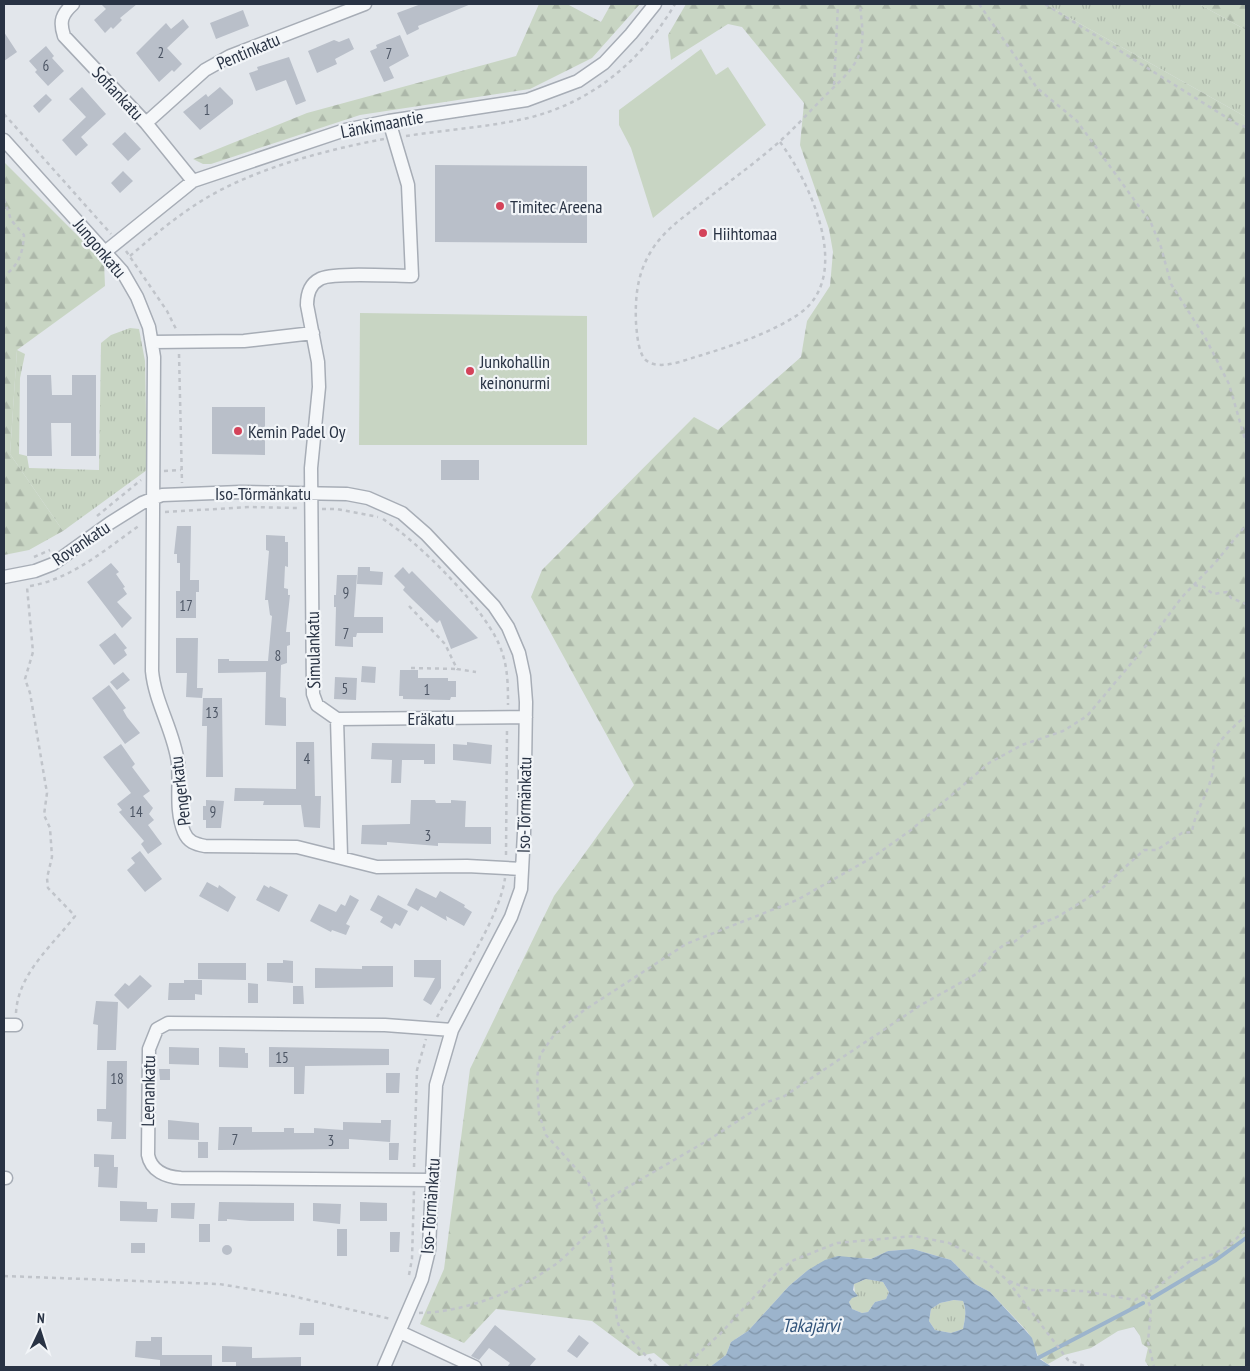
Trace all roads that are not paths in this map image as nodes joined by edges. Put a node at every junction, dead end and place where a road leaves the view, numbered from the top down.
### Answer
1 (73, 4) edge
2 (365, 4) edge
3 (655, 4) edge
4 (389, 121) junction
5 (146, 123) junction
6 (4, 140) edge
7 (193, 181) junction
8 (105, 252) junction
9 (313, 333) junction
10 (153, 342) junction
11 (311, 493) junction
12 (154, 498) junction
13 (4, 576) edge
14 (526, 716) junction
15 (337, 719) junction
16 (341, 856) junction
17 (522, 869) junction
18 (452, 1030) junction
19 (433, 1180) junction
20 (394, 1330) junction
21 (471, 1366) edge
22 (384, 1367) edge

1 - 5 street, Sofiankatu
2 - 5 street, Pentinkatu
3 - 4 street, Länkimaantie
4 - 7 street, Länkimaantie
4 - 9 street, Simulankatu
5 - 7 street, Sofiankatu
6 - 8 street, Jungonkatu
7 - 8 street, Länkimaantie
8 - 10 street, Jungonkatu
9 - 10 street
9 - 11 street, Simulankatu
10 - 12 street, Jungonkatu
11 - 12 street, Iso-Törmänkatu
11 - 14 street, Iso-Törmänkatu
11 - 15 street, Simulankatu
12 - 13 street, Rovankatu
12 - 16 street, Pengerkatu
14 - 15 street, Eräkatu
14 - 17 street, Iso-Törmänkatu
15 - 16 street
16 - 17 street, Pengerkatu
17 - 18 street, Iso-Törmänkatu
18 - 19 street, Iso-Törmänkatu
18 - 19 street, Leenankatu
19 - 20 street, Iso-Törmänkatu
20 - 21 street
20 - 22 street, Iso-Törmänkatu

